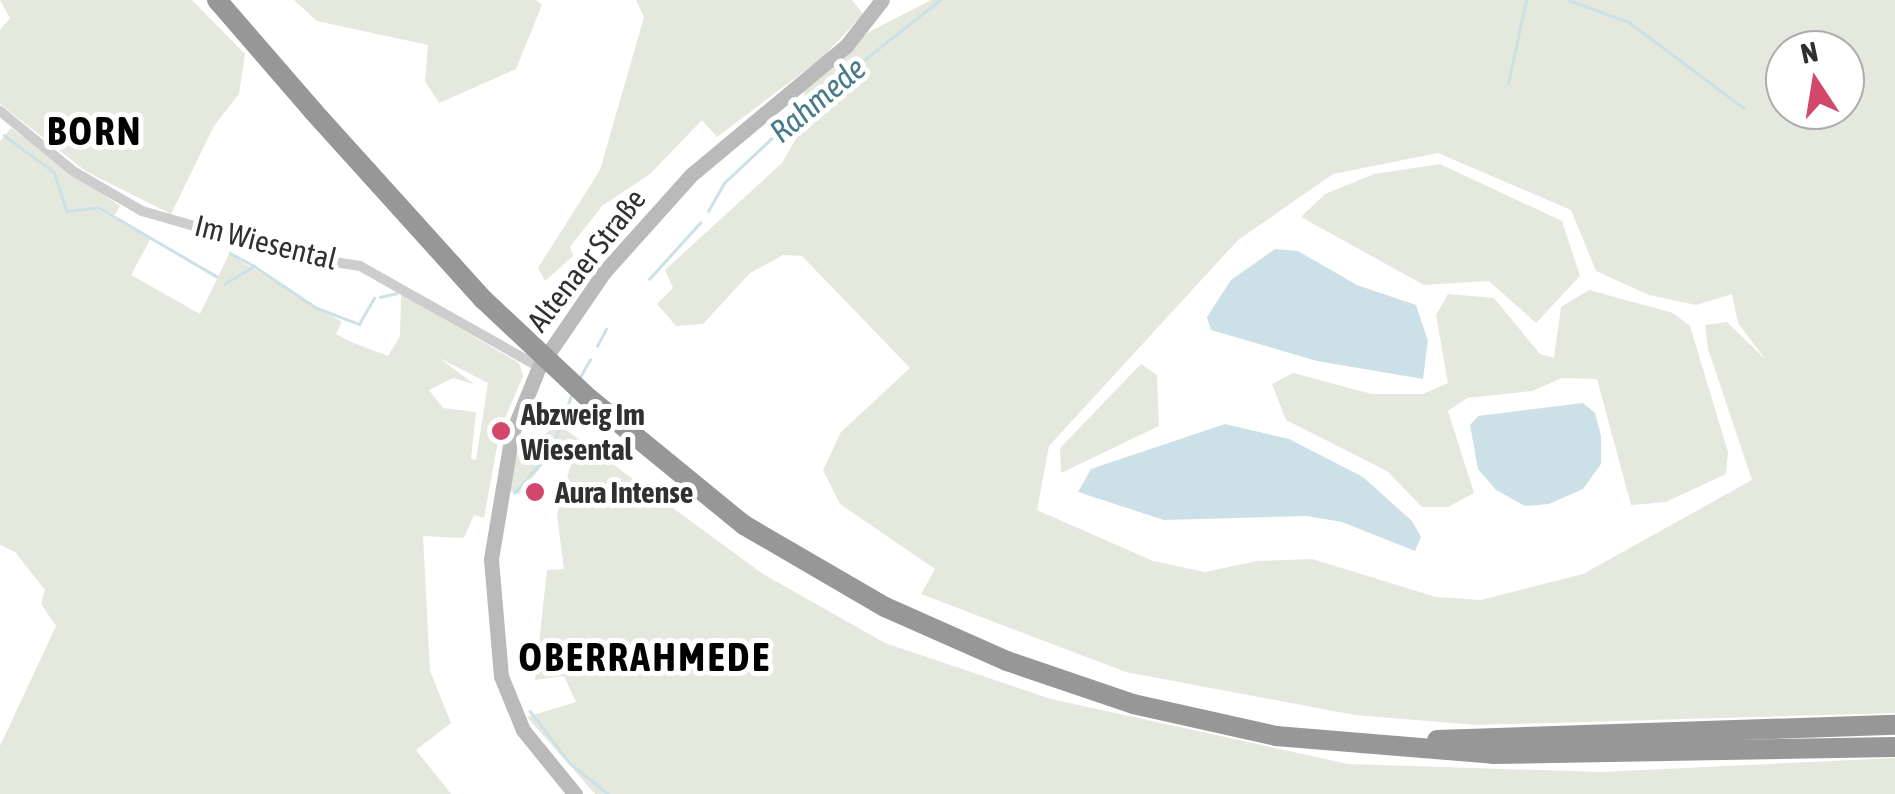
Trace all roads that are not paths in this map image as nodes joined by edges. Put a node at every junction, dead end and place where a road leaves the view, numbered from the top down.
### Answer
1 (217, 0) edge
2 (230, 0) edge
3 (882, 0) edge
4 (317, 108) junction
5 (0, 111) edge
6 (539, 366) junction
7 (746, 522) junction
8 (1895, 725) edge
9 (1895, 747) edge
10 (575, 794) edge

1 - 4 highway
2 - 4 highway
3 - 6 main road, Altenaer Straße
4 - 7 highway, bridge
5 - 6 street, Im Wiesental
6 - 10 main road, Altenaer Straße
7 - 8 highway
7 - 9 highway

